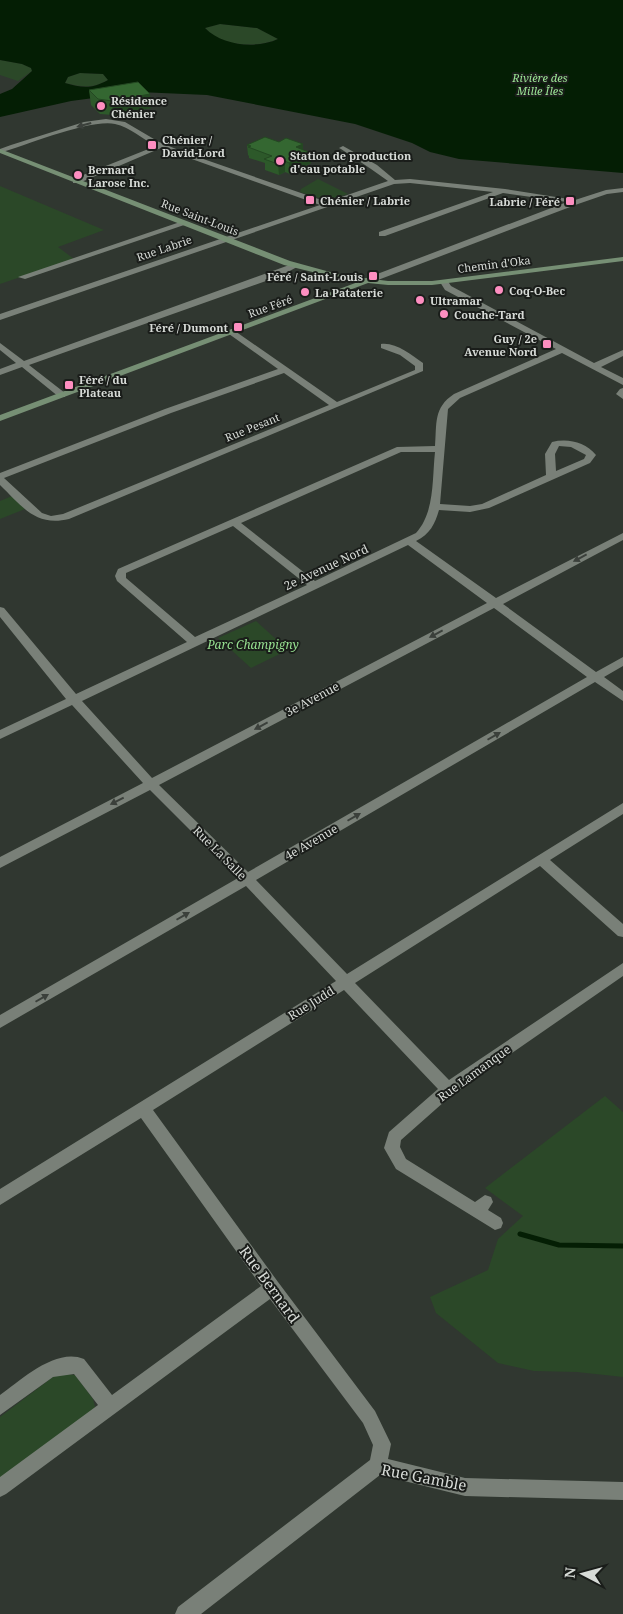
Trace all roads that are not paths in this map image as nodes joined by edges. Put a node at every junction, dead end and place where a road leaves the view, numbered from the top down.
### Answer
1 (161, 146) junction
2 (343, 148) dead end
3 (0, 151) edge
4 (76, 181) junction
5 (393, 182) junction
6 (505, 190) junction
7 (623, 190) edge
8 (576, 202) junction
9 (325, 204) junction
10 (186, 223) junction
11 (382, 234) dead end
12 (226, 239) junction
13 (623, 259) edge
14 (295, 266) junction
15 (311, 270) junction
16 (22, 277) dead end
17 (367, 281) junction
18 (444, 282) junction
19 (344, 290) junction
20 (0, 317) edge
21 (232, 332) junction
22 (0, 346) edge
23 (384, 346) dead end
24 (564, 349) junction
25 (623, 353) edge
26 (21, 364) junction
27 (595, 366) junction
28 (283, 370) junction
29 (0, 372) edge
30 (623, 382) edge
31 (623, 391) edge
32 (62, 395) junction
33 (623, 396) edge
34 (336, 406) junction
35 (0, 418) edge
36 (439, 449) junction
37 (0, 476) edge
38 (552, 476) dead end
39 (0, 480) edge
40 (435, 507) junction
41 (234, 522) junction
42 (623, 536) edge
43 (410, 541) junction
44 (315, 586) junction
45 (495, 602) junction
46 (0, 610) edge
47 (194, 643) junction
48 (623, 661) edge
49 (596, 677) junction
50 (623, 697) edge
51 (74, 700) junction
52 (0, 735) edge
53 (151, 784) junction
54 (623, 808) edge
55 (542, 860) junction
56 (0, 862) edge
57 (247, 879) junction
58 (623, 932) edge
59 (623, 969) edge
60 (346, 981) junction
61 (0, 1022) edge
62 (448, 1089) junction
63 (142, 1109) junction
64 (0, 1198) edge
65 (495, 1223) dead end
66 (272, 1288) junction
67 (0, 1406) edge
68 (111, 1407) junction
69 (378, 1465) junction
70 (0, 1488) edge
71 (623, 1491) edge
72 (185, 1614) edge

1 -> 3 street
1 - 4 street
1 - 9 street
2 - 5 street
3 - 4 main road, Rue Saint-Louis
4 - 10 main road, Rue Saint-Louis
5 - 6 street, Rue Labrie
5 - 9 street, Rue Labrie
6 - 8 street, Rue Labrie
6 - 11 street
7 - 8 street, Rue Féré
8 - 17 street, Rue Féré
9 - 12 street, Rue Labrie
10 - 12 main road, Rue Saint-Louis
10 - 16 street
12 - 14 main road, Rue Saint-Louis
12 - 20 street, Rue Labrie
13 - 18 main road, Chemin d'Oka
14 - 15 main road, Rue Saint-Louis
14 - 26 street
15 - 17 main road, Rue Saint-Louis
15 - 19 main road
17 - 18 main road, Chemin d'Oka
17 - 19 main road, Rue Féré
18 - 24 street
19 - 21 main road, Rue Féré
21 - 28 street
21 - 32 main road, Rue Féré
22 - 26 street
23 - 34 street, Rue Pesant
24 - 27 street
24 - 36 street, 2e Avenue Nord
25 - 27 street
26 - 29 street
26 - 32 street
27 - 30 street
28 - 34 street
28 - 37 street
31 - 33 street
32 - 35 main road, Rue Féré
34 - 39 street, Rue Pesant
36 - 40 street, 2e Avenue Nord
36 - 41 street
38 - 40 street
40 - 43 street, 2e Avenue Nord
41 - 44 street
41 - 47 street
42 -> 45 street, 3e Avenue
43 - 44 street, 2e Avenue Nord
43 - 45 street
44 - 47 street, 2e Avenue Nord
45 - 49 street
45 -> 53 street, 3e Avenue
46 - 51 street, Rue La Salle
47 - 51 street, 2e Avenue Nord
48 - 49 street, 4e Avenue
49 - 50 street
57 -> 49 street, 4e Avenue
51 - 52 street, 2e Avenue Nord
51 - 53 street, Rue La Salle
53 -> 56 street, 3e Avenue
53 - 57 street, Rue La Salle
54 - 55 street, Rue Judd
55 - 58 street
55 - 60 street, Rue Judd
57 - 60 street, Rue La Salle
61 -> 57 street, 4e Avenue
59 - 62 street, Rue Lamanque
60 - 62 street, Rue La Salle
60 - 63 street, Rue Judd
62 - 65 street, Rue Lamanque
63 - 64 street, Rue Judd
63 - 66 street, Rue Bernard
66 - 68 street
66 - 69 street, Rue Bernard
67 - 68 street
68 - 70 street
69 - 71 street, Rue Gamble
69 - 72 street, Rue Gamble

